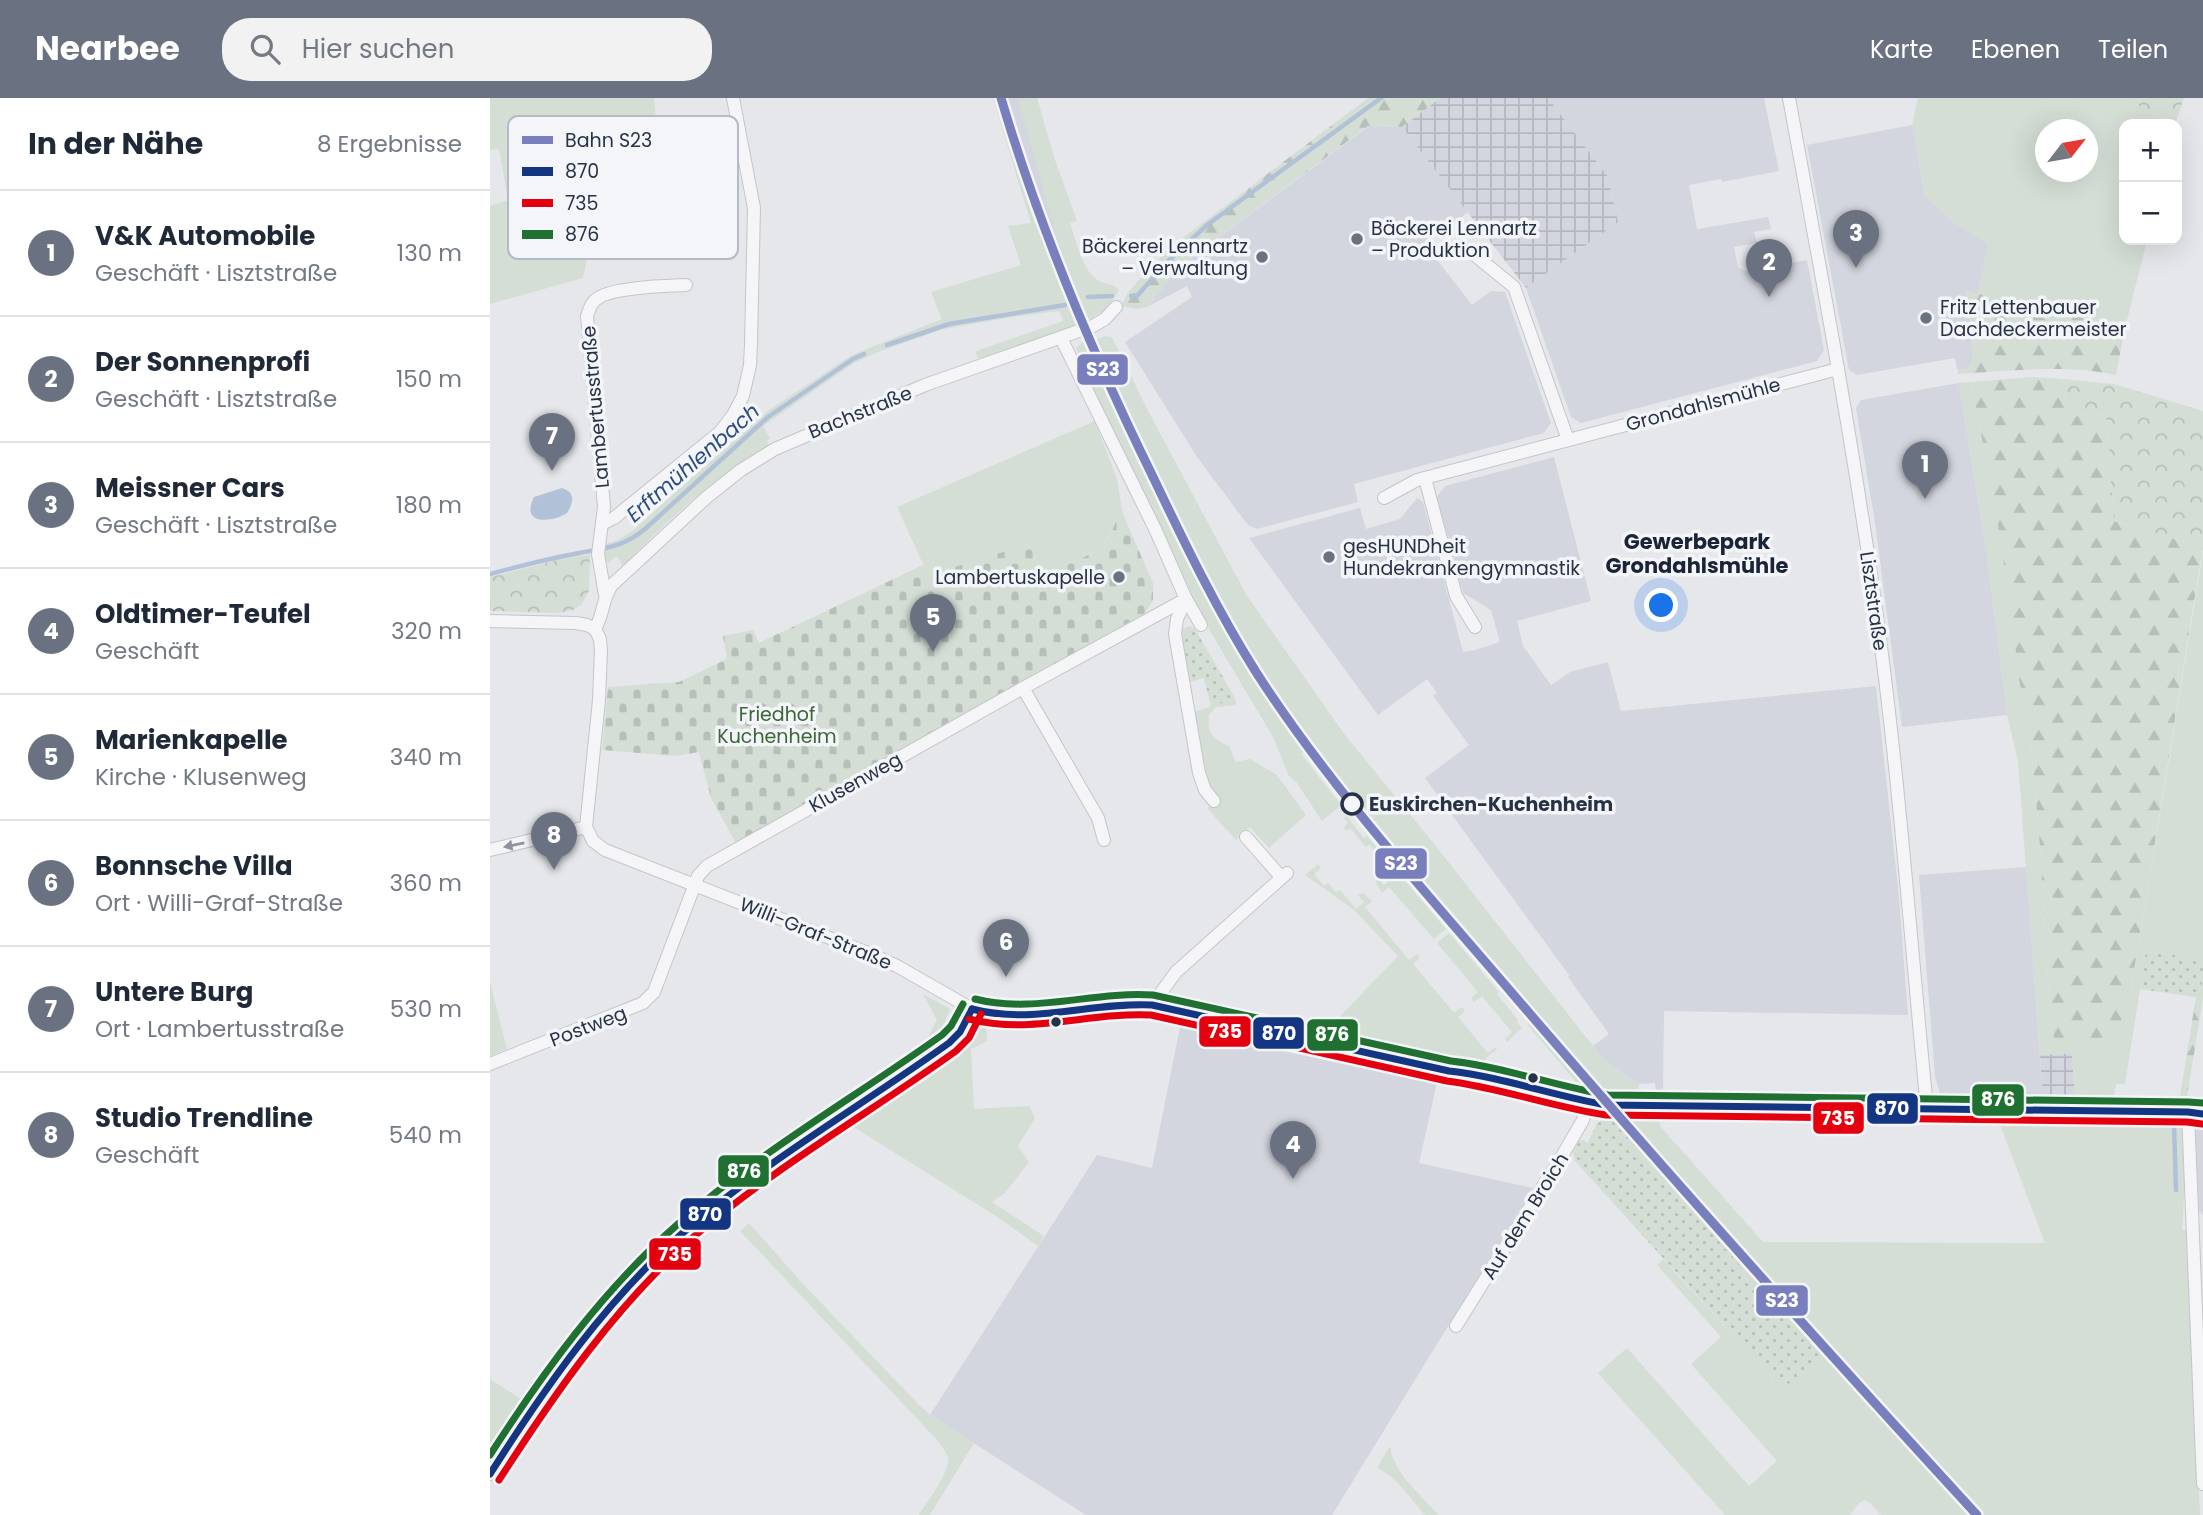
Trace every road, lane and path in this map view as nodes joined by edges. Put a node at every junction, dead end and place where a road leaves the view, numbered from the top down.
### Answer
1 (733, 98) edge
2 (1789, 98) edge
3 (736, 116) edge
4 (738, 124) edge
5 (1471, 253) dead end
6 (686, 285) dead end
7 (1116, 307) dead end
8 (1061, 338) junction
9 (1838, 369) junction
10 (1569, 440) junction
11 (1425, 478) junction
12 (1384, 498) dead end
13 (602, 524) junction
14 (632, 567) joint
15 (605, 595) junction
16 (1186, 599) junction
17 (490, 621) edge
18 (1200, 625) dead end
19 (1475, 627) dead end
20 (595, 629) junction
21 (1023, 688) junction
22 (1214, 801) dead end
23 (586, 827) junction
24 (1246, 837) dead end
25 (1104, 840) dead end
26 (490, 850) edge
27 (695, 885) junction
28 (1152, 1005) junction
29 (972, 1009) junction
30 (490, 1065) edge
31 (1588, 1102) junction
32 (1927, 1108) junction
33 (2188, 1112) junction
34 (2203, 1114) edge
35 (2197, 1230) edge
36 (1456, 1326) dead end
37 (2201, 1377) edge
38 (2202, 1445) edge
39 (490, 1474) edge
40 (2203, 1484) edge

1 - 3 street
2 - 9 street, Lisztstraße
4 - 13 street
5 - 10 street
6 - 13 street, Lambertusstraße
7 - 8 street, Bachstraße
8 - 14 street, Bachstraße
8 - 16 street
9 - 10 street, Grondahlsmühle
9 - 32 street, Lisztstraße
10 - 11 street, Grondahlsmühle
11 - 12 street, Grondahlsmühle
11 - 19 street
13 - 15 street, Lambertusstraße
14 - 15 street, Lambertusstraße
15 - 20 street, Lambertusstraße
16 - 18 street
16 - 21 street, Klusenweg
16 - 22 street
17 - 20 street
20 - 23 street, Lambertusstraße
21 - 25 street
21 - 27 street, Klusenweg
23 -> 26 street
23 - 27 street, Willi-Graf-Straße
24 - 28 street
27 - 29 street, Willi-Graf-Straße
27 - 30 street, Postweg
28 - 29 street, Willi-Graf-Straße
28 - 31 street, Willi-Graf-Straße
29 - 39 street
31 - 32 street, Willi-Graf-Straße
31 - 36 street, Auf dem Broich
32 - 33 street, Willi-Graf-Straße
33 - 34 street, Willi-Graf-Straße
33 - 35 street
35 - 37 street
37 - 38 street
38 - 40 street

